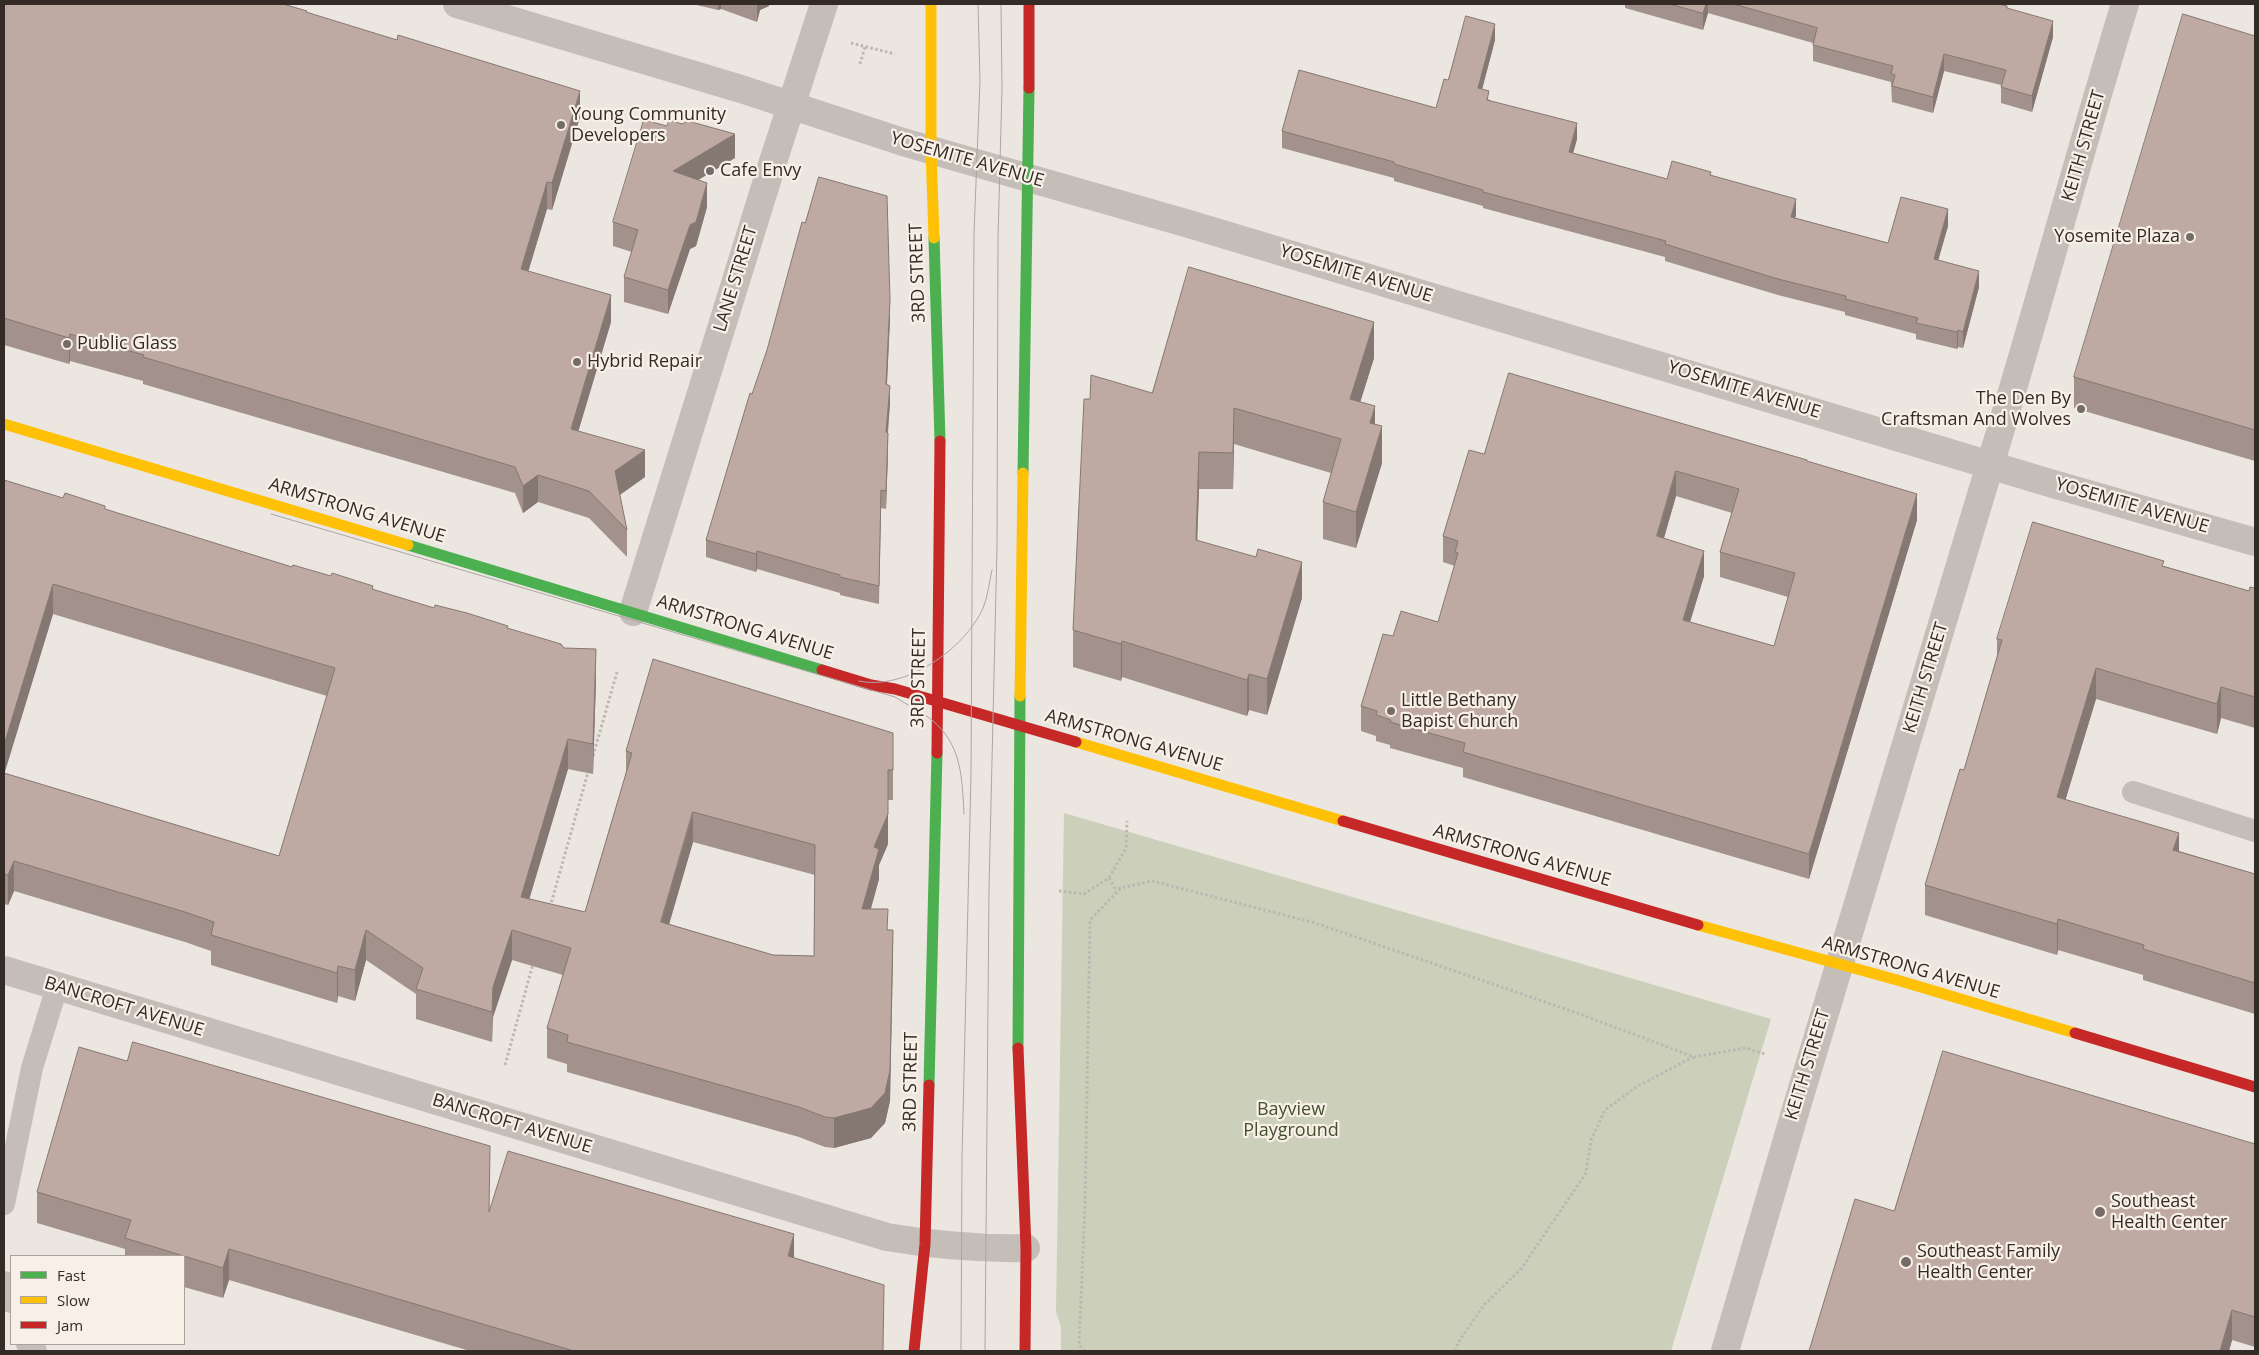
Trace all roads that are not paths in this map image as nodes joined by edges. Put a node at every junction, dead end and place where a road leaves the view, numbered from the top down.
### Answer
1 (457, 4) edge
2 (824, 4) edge
3 (931, 4) edge
4 (1029, 4) edge
5 (2125, 4) edge
6 (791, 106) junction
7 (932, 150) junction
8 (1029, 178) junction
9 (4, 424) edge
10 (1991, 464) junction
11 (2255, 542) edge
12 (633, 612) junction
13 (936, 702) junction
14 (1019, 726) junction
15 (2133, 792) dead end
16 (2255, 831) edge
17 (1839, 965) junction
18 (4, 970) edge
19 (57, 987) junction
20 (2255, 1087) edge
21 (4, 1204) edge
22 (925, 1244) junction
23 (1026, 1248) junction
24 (4, 1282) edge
25 (10, 1299) edge
26 (914, 1351) edge
27 (1025, 1351) edge
28 (1725, 1351) edge

1 - 6 street, YOSEMITE AVENUE
2 - 6 street, LANE STREET
3 - 7 main road, 3RD STREET
4 - 8 main road
5 - 10 street, KEITH STREET
6 - 7 street, YOSEMITE AVENUE
6 - 12 street, LANE STREET
7 - 8 street, YOSEMITE AVENUE
7 - 13 main road, 3RD STREET
8 - 10 street, YOSEMITE AVENUE
8 - 14 main road
9 - 12 main road, ARMSTRONG AVENUE
10 - 11 street, YOSEMITE AVENUE
10 - 17 street, KEITH STREET
12 - 13 main road, ARMSTRONG AVENUE
13 - 14 main road, ARMSTRONG AVENUE
13 - 22 main road, 3RD STREET
14 - 17 main road, ARMSTRONG AVENUE
14 - 23 main road
15 - 16 lane
17 - 20 main road, ARMSTRONG AVENUE
17 - 28 street, KEITH STREET
18 - 19 street, BANCROFT AVENUE
19 - 21 lane
19 - 22 street, BANCROFT AVENUE
22 - 23 street, BANCROFT AVENUE
22 - 26 main road, 3RD STREET
23 - 27 main road
24 - 25 lane

